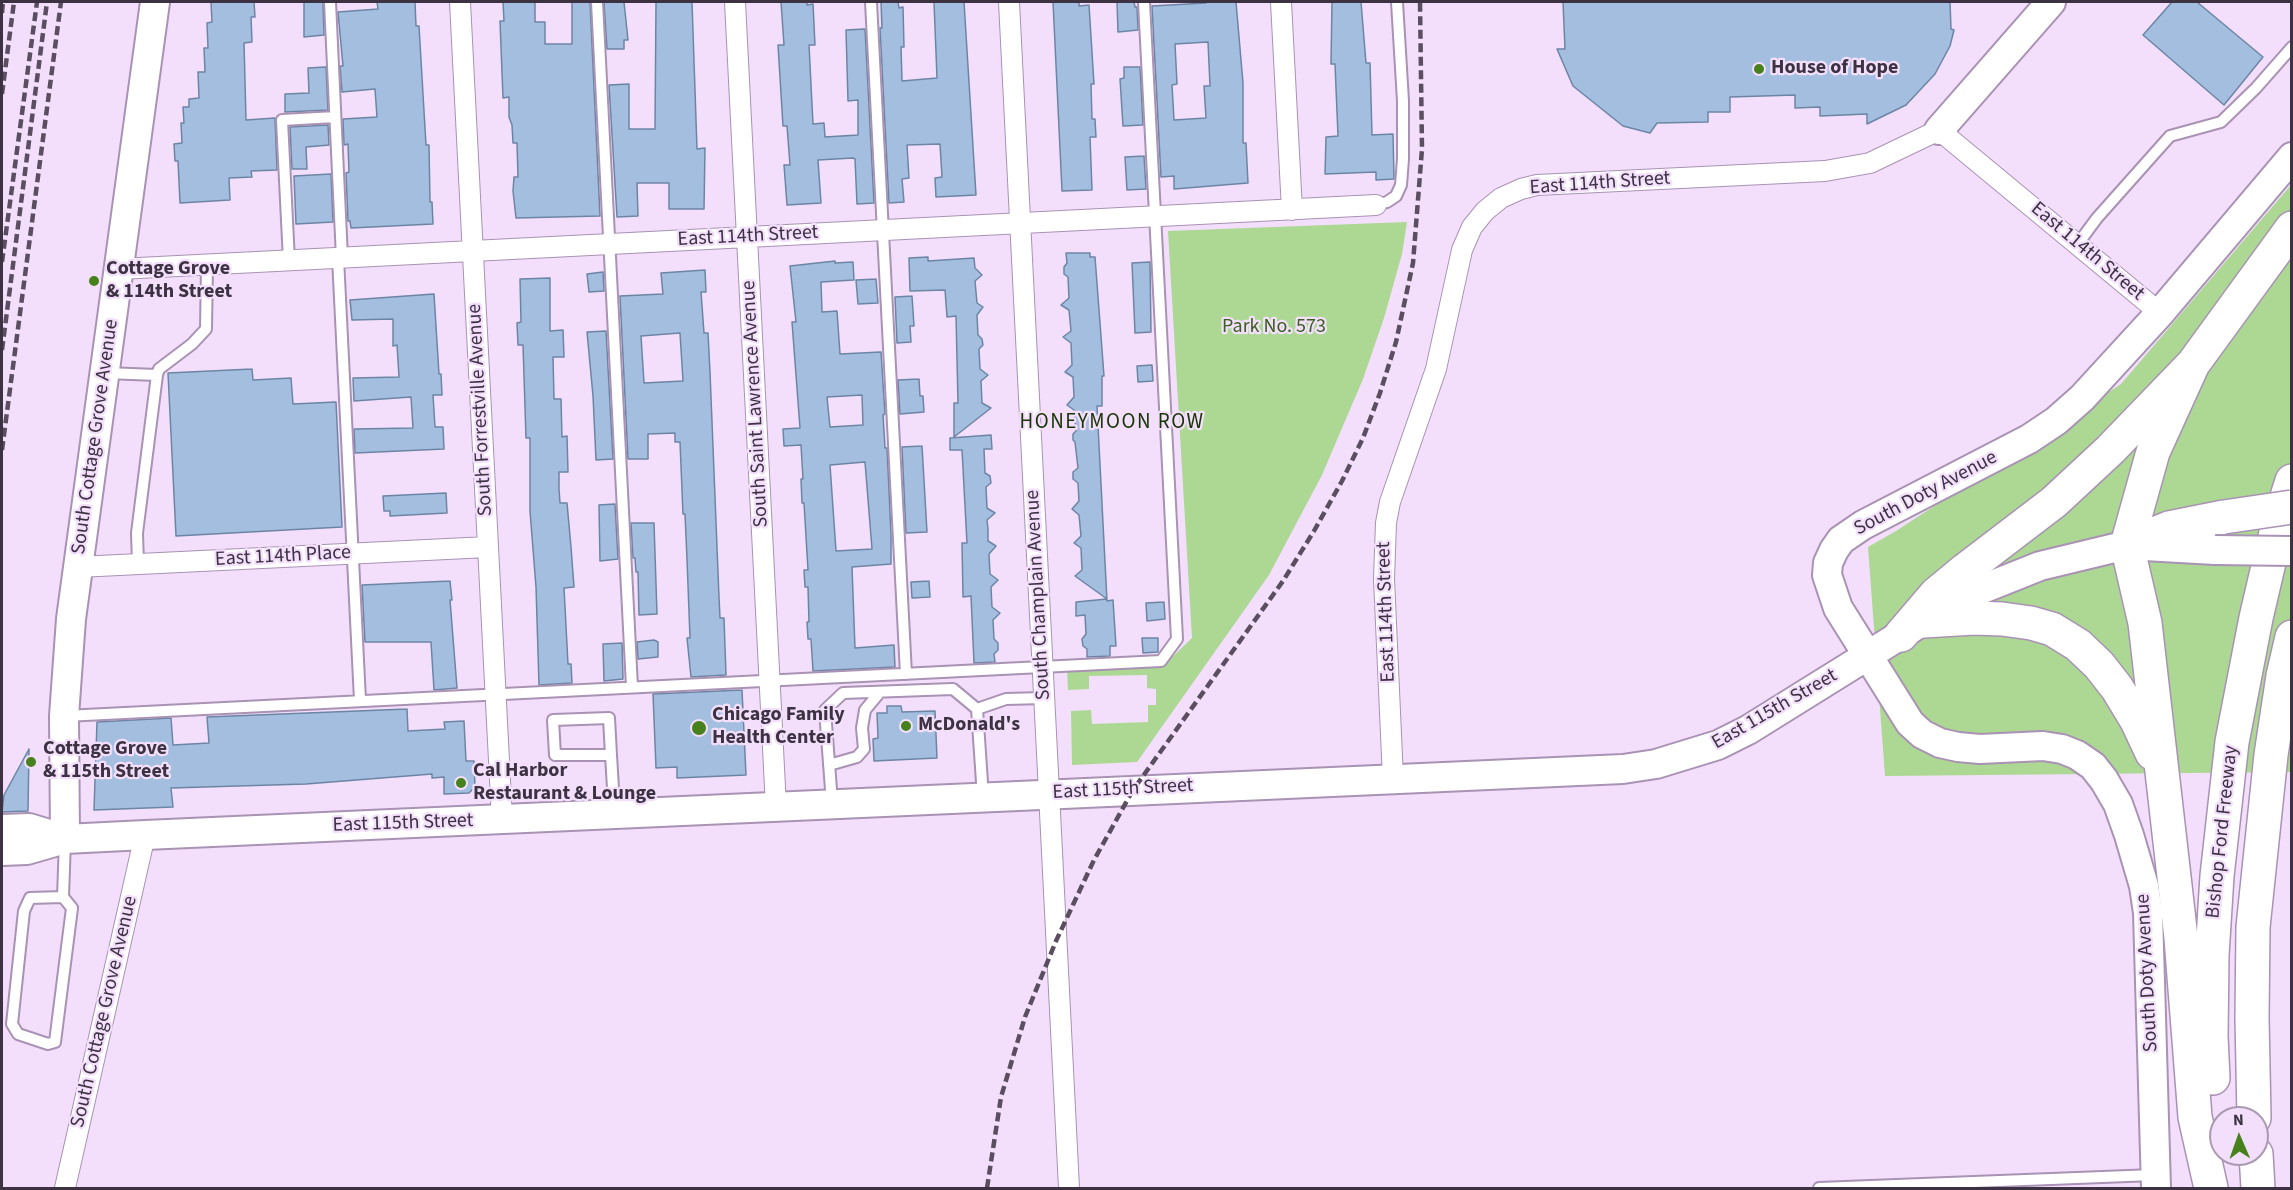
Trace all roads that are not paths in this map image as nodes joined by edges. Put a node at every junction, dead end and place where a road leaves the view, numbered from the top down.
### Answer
1 (155, 2) edge
2 (330, 2) edge
3 (460, 2) edge
4 (597, 2) edge
5 (735, 2) edge
6 (871, 2) edge
7 (1009, 2) edge
8 (1144, 2) edge
9 (1281, 2) edge
10 (1397, 2) edge
11 (2051, 2) edge
12 (2292, 46) edge
13 (335, 117) junction
14 (1939, 130) junction
15 (2292, 157) edge
16 (1376, 205) joint
17 (1292, 210) junction
18 (1156, 217) junction
19 (1020, 223) junction
20 (2292, 228) edge
21 (883, 230) junction
22 (747, 237) junction
23 (609, 244) junction
24 (2077, 245) junction
25 (473, 251) junction
26 (340, 258) junction
27 (289, 261) junction
28 (207, 265) junction
29 (119, 269) junction
30 (2160, 313) junction
31 (2193, 364) junction
32 (105, 373) junction
33 (157, 375) junction
34 (2292, 481) edge
35 (2292, 507) edge
36 (2127, 545) junction
37 (488, 547) junction
38 (2292, 551) edge
39 (353, 553) junction
40 (138, 564) junction
41 (78, 567) junction
42 (1912, 628) junction
43 (2292, 638) edge
44 (1867, 656) junction
45 (1042, 667) junction
46 (906, 674) junction
47 (770, 681) junction
48 (632, 687) junction
49 (880, 692) junction
50 (496, 694) junction
51 (1044, 698) junction
52 (360, 700) junction
53 (977, 709) junction
54 (64, 716) junction
55 (611, 755) junction
56 (829, 765) junction
57 (1393, 779) junction
58 (2164, 780) junction
59 (1049, 794) junction
60 (983, 797) junction
61 (832, 804) junction
62 (776, 807) junction
63 (614, 814) junction
64 (502, 819) junction
65 (2, 829) edge
66 (145, 835) junction
67 (65, 839) junction
68 (2, 850) edge
69 (63, 897) junction
70 (2254, 1106) edge
71 (2257, 1166) edge
72 (2156, 1182) edge
73 (65, 1188) edge
74 (1069, 1188) edge
75 (1819, 1188) edge
76 (2211, 1188) edge
77 (2218, 1188) edge
78 (2258, 1188) edge

1 - 29 street, South Cottage Grove Avenue
2 - 13 lane
3 - 25 street, South Forrestville Avenue
4 - 23 lane
5 - 22 street, South Saint Lawrence Avenue
6 - 21 lane
7 - 19 street, South Champlain Avenue
8 - 18 lane
9 - 17 street
10 - 16 lane
11 - 14 street
12 - 24 lane
13 - 26 lane
13 - 27 lane
14 - 24 street, East 114th Street
14 - 57 street, East 114th Street
15 - 30 street, South Doty Avenue
16 - 17 street, East 114th Street
17 - 18 street, East 114th Street
18 - 19 street, East 114th Street
18 - 45 lane
19 - 21 street, East 114th Street
19 - 45 street, South Champlain Avenue
20 - 31 highway
21 - 22 street, East 114th Street
21 - 46 lane
22 - 23 street, East 114th Street
22 - 47 street, South Saint Lawrence Avenue
23 - 25 street, East 114th Street
23 - 48 lane
24 - 30 street, East 114th Street
25 - 26 street, East 114th Street
25 - 37 street, South Forrestville Avenue
26 - 27 street, East 114th Street
26 - 39 lane
27 - 28 street, East 114th Street
28 - 29 street, East 114th Street
28 - 33 lane
29 - 32 street, South Cottage Grove Avenue
30 - 44 street, South Doty Avenue
31 - 36 highway
31 - 42 highway
32 - 33 lane
32 - 41 street, South Cottage Grove Avenue
33 - 40 lane
34 - 77 highway, Bishop Ford Freeway
35 - 36 highway, bridge
36 - 38 street, East 115th Street, bridge
36 - 42 street, East 115th Street
36 - 58 highway
37 - 39 street, East 114th Place
37 - 50 street, South Forrestville Avenue
39 - 40 street, East 114th Place
39 - 52 lane
40 - 41 street, East 114th Place
41 - 54 street, South Cottage Grove Avenue
42 - 44 street, East 115th Street
42 - 58 highway
43 - 70 highway, Bishop Ford Freeway
44 - 57 street, East 115th Street
44 - 72 street, South Doty Avenue
45 - 46 lane
45 - 51 street, South Champlain Avenue
46 - 47 lane
47 - 48 lane
47 - 62 street, South Saint Lawrence Avenue
48 - 50 lane
49 - 53 lane
49 - 56 lane
49 - 56 lane
50 - 52 lane
50 - 64 street, South Forrestville Avenue
51 - 53 lane
51 - 59 street, South Champlain Avenue
52 - 54 lane
53 - 60 lane
54 - 67 street, South Cottage Grove Avenue
55 - 55 lane
55 - 63 lane
56 - 61 lane
57 - 59 street, East 115th Street
58 - 76 highway
59 - 60 street, East 115th Street
59 - 74 street, South Champlain Avenue
60 - 61 street, East 115th Street
61 - 62 street, East 115th Street
62 - 63 street, East 115th Street
63 - 64 street, East 115th Street
64 - 66 street, East 115th Street
65 - 67 street, East 115th Street
66 - 67 street, East 115th Street
66 - 73 street, South Cottage Grove Avenue
67 - 68 street, East 115th Street
67 - 69 lane
69 - 69 lane
71 - 78 highway
72 - 75 lane

